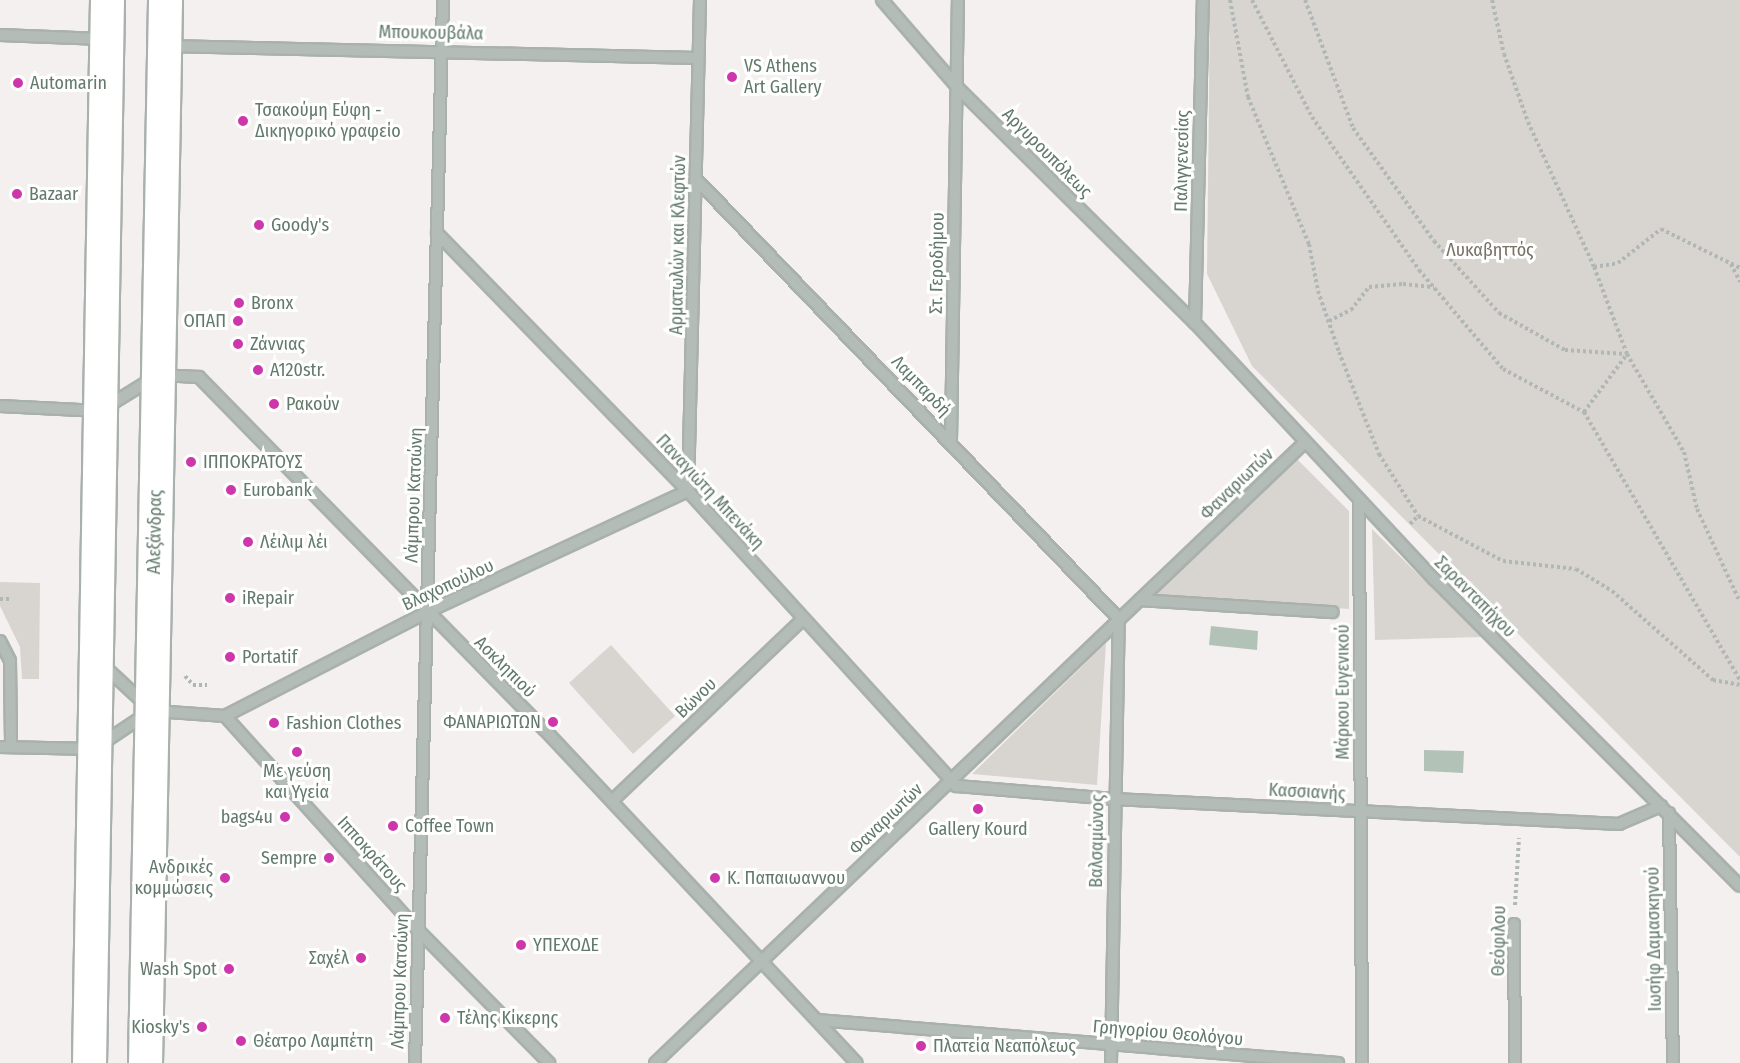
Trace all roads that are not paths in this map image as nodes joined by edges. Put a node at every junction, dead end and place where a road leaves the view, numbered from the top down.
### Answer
1 (107, 0) edge
2 (165, 0) edge
3 (443, 0) edge
4 (700, 0) edge
5 (882, 0) edge
6 (958, 0) edge
7 (1203, 0) edge
8 (0, 35) edge
9 (106, 39) junction
10 (164, 46) junction
11 (442, 50) junction
12 (698, 58) junction
13 (957, 87) junction
14 (696, 179) junction
15 (437, 233) junction
16 (1195, 323) junction
17 (158, 375) junction
18 (0, 406) edge
19 (100, 411) junction
20 (951, 440) junction
21 (1305, 442) junction
22 (688, 491) junction
23 (1359, 500) junction
24 (1140, 600) junction
25 (427, 612) junction
26 (1333, 612) dead end
27 (803, 619) junction
28 (1119, 619) junction
29 (0, 641) edge
30 (96, 658) junction
31 (152, 711) junction
32 (225, 716) junction
33 (6, 747) edge
34 (94, 749) junction
35 (950, 782) junction
36 (1114, 799) junction
37 (612, 801) junction
38 (1665, 810) junction
39 (1361, 812) junction
40 (1740, 886) edge
41 (1514, 924) road end
42 (418, 930) junction
43 (762, 961) junction
44 (817, 1020) junction
45 (1111, 1045) junction
46 (89, 1063) edge
47 (145, 1063) edge
48 (415, 1063) edge
49 (549, 1063) edge
50 (655, 1063) edge
51 (857, 1063) edge
52 (1112, 1063) edge
53 (1338, 1063) edge
54 (1362, 1063) edge
55 (1515, 1063) edge
56 (1673, 1063) edge

1 - 9 main road
2 - 10 main road, Αλεξάνδρας
3 - 11 street, Λάμπρου Κατσώνη
4 - 12 street, Αρματωλών και Κλεφτών
5 - 13 street, Αργυρουπόλεως
6 - 13 street, Στ. Γεροδήμου
7 - 16 street, Παλιγγενεσίας
8 - 9 street
9 - 19 main road
10 - 11 street, Μπουκουβάλα
10 - 17 main road, Αλεξάνδρας
11 - 12 street, Μπουκουβάλα
11 - 15 street, Λάμπρου Κατσώνη
12 - 14 street, Αρματωλών και Κλεφτών
13 - 16 street, Αργυρουπόλεως
13 - 20 street, Στ. Γεροδήμου
14 - 20 street, Λαμπαρδή
14 - 22 street, Αρματωλών και Κλεφτών
15 - 22 street, Παναγιώτη Μπενάκη
15 - 25 street, Λάμπρου Κατσώνη
16 - 21 street, Σαρανταπήχου
17 - 19 street
17 - 25 street, Ασκληπιού
17 - 31 main road, Αλεξάνδρας
18 - 19 street
19 - 30 main road
20 - 28 street, Λαμπαρδή
21 - 23 street, Σαρανταπήχου
21 - 24 street, Φαναριωτών
22 - 25 street, Βλαχοπούλου
22 - 27 street, Παναγιώτη Μπενάκη
23 - 38 street, Σαρανταπήχου
23 - 39 street, Μάρκου Ευγενικού
24 - 26 street
24 - 28 street, Φαναριωτών
25 - 32 street, Βλαχοπούλου
25 - 37 street, Ασκληπιού
25 - 42 street, Λάμπρου Κατσώνη
27 - 35 street, Παναγιώτη Μπενάκη
27 - 37 street, Βώνου
28 - 35 street, Φαναριωτών
28 - 36 street, Βαλσαμώνος
29 - 33 street
30 - 31 street
30 - 34 main road
31 - 32 street
31 - 34 street
31 - 47 main road, Αλεξάνδρας
32 - 42 street, Ιπποκράτους
33 - 34 street
34 - 46 main road
35 - 36 street, Κασσιανής
35 - 43 street, Φαναριωτών
36 - 39 street, Κασσιανής
36 - 45 street, Βαλσαμώνος
37 - 43 street, Ασκληπιού
38 - 39 street, Κασσιανής
38 - 40 street, Σαρανταπήχου
38 - 56 street, Ιωσήφ Δαμασκηνού
39 - 54 street, Μάρκου Ευγενικού
41 - 55 street, Θεόφιλου
42 - 48 street, Λάμπρου Κατσώνη
42 - 49 street, Ιπποκράτους
43 - 44 street, Ασκληπιού
43 - 50 street, Φαναριωτών
44 - 45 street, Γρηγορίου Θεολόγου
44 - 51 street, Ασκληπιού
45 - 52 street, Βαλσαμώνος
45 - 53 street, Γρηγορίου Θεολόγου

